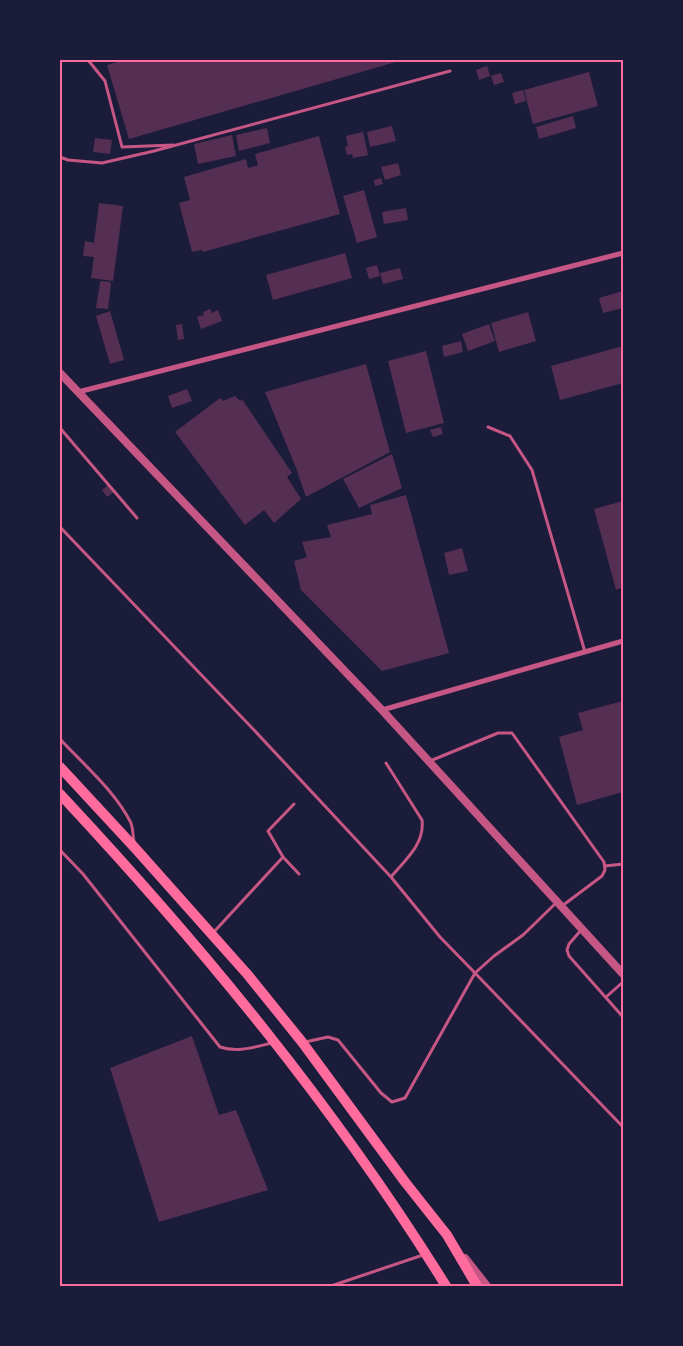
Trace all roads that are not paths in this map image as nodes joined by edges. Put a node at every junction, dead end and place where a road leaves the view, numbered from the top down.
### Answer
1 (88, 60) edge
2 (450, 71) dead end
3 (178, 144) junction
4 (60, 157) edge
5 (623, 253) edge
6 (60, 372) edge
7 (78, 392) junction
8 (488, 426) dead end
9 (60, 428) edge
10 (138, 518) dead end
11 (60, 527) edge
12 (623, 642) edge
13 (585, 652) junction
14 (382, 710) junction
15 (60, 739) edge
16 (429, 762) junction
17 (386, 763) dead end
18 (60, 767) edge
19 (60, 794) edge
20 (294, 804) dead end
21 (135, 848) junction
22 (60, 850) edge
23 (283, 857) junction
24 (623, 864) edge
25 (605, 866) junction
26 (299, 874) dead end
27 (391, 877) junction
28 (560, 904) junction
29 (582, 929) junction
30 (212, 934) junction
31 (475, 973) junction
32 (623, 974) edge
33 (623, 982) edge
34 (606, 997) junction
35 (623, 1017) edge
36 (276, 1042) junction
37 (302, 1042) junction
38 (623, 1127) edge
39 (446, 1235) junction
40 (426, 1254) junction
41 (331, 1286) edge
42 (446, 1286) edge
43 (477, 1286) edge
44 (487, 1286) edge

1 - 3 lane
2 - 3 lane
3 - 4 lane
5 - 7 street
6 - 7 street
7 - 14 street
8 - 13 lane
9 - 10 lane
11 - 27 lane
12 - 13 street
13 - 14 street
14 - 16 street
15 - 21 lane
16 - 25 lane
16 - 28 street
17 - 27 lane
18 - 21 highway
19 - 36 highway
20 - 23 lane
21 - 30 highway
22 - 36 lane
23 - 26 lane
23 - 30 lane
24 - 25 lane
25 - 28 lane
27 - 31 lane
28 - 29 street
28 - 31 lane
29 - 32 street
29 - 34 lane
30 - 37 highway
31 - 37 lane
31 - 38 lane
33 - 34 lane
34 - 35 lane
36 - 40 highway
37 - 39 highway
39 - 43 highway
39 - 44 street
40 - 41 lane
40 - 42 highway

